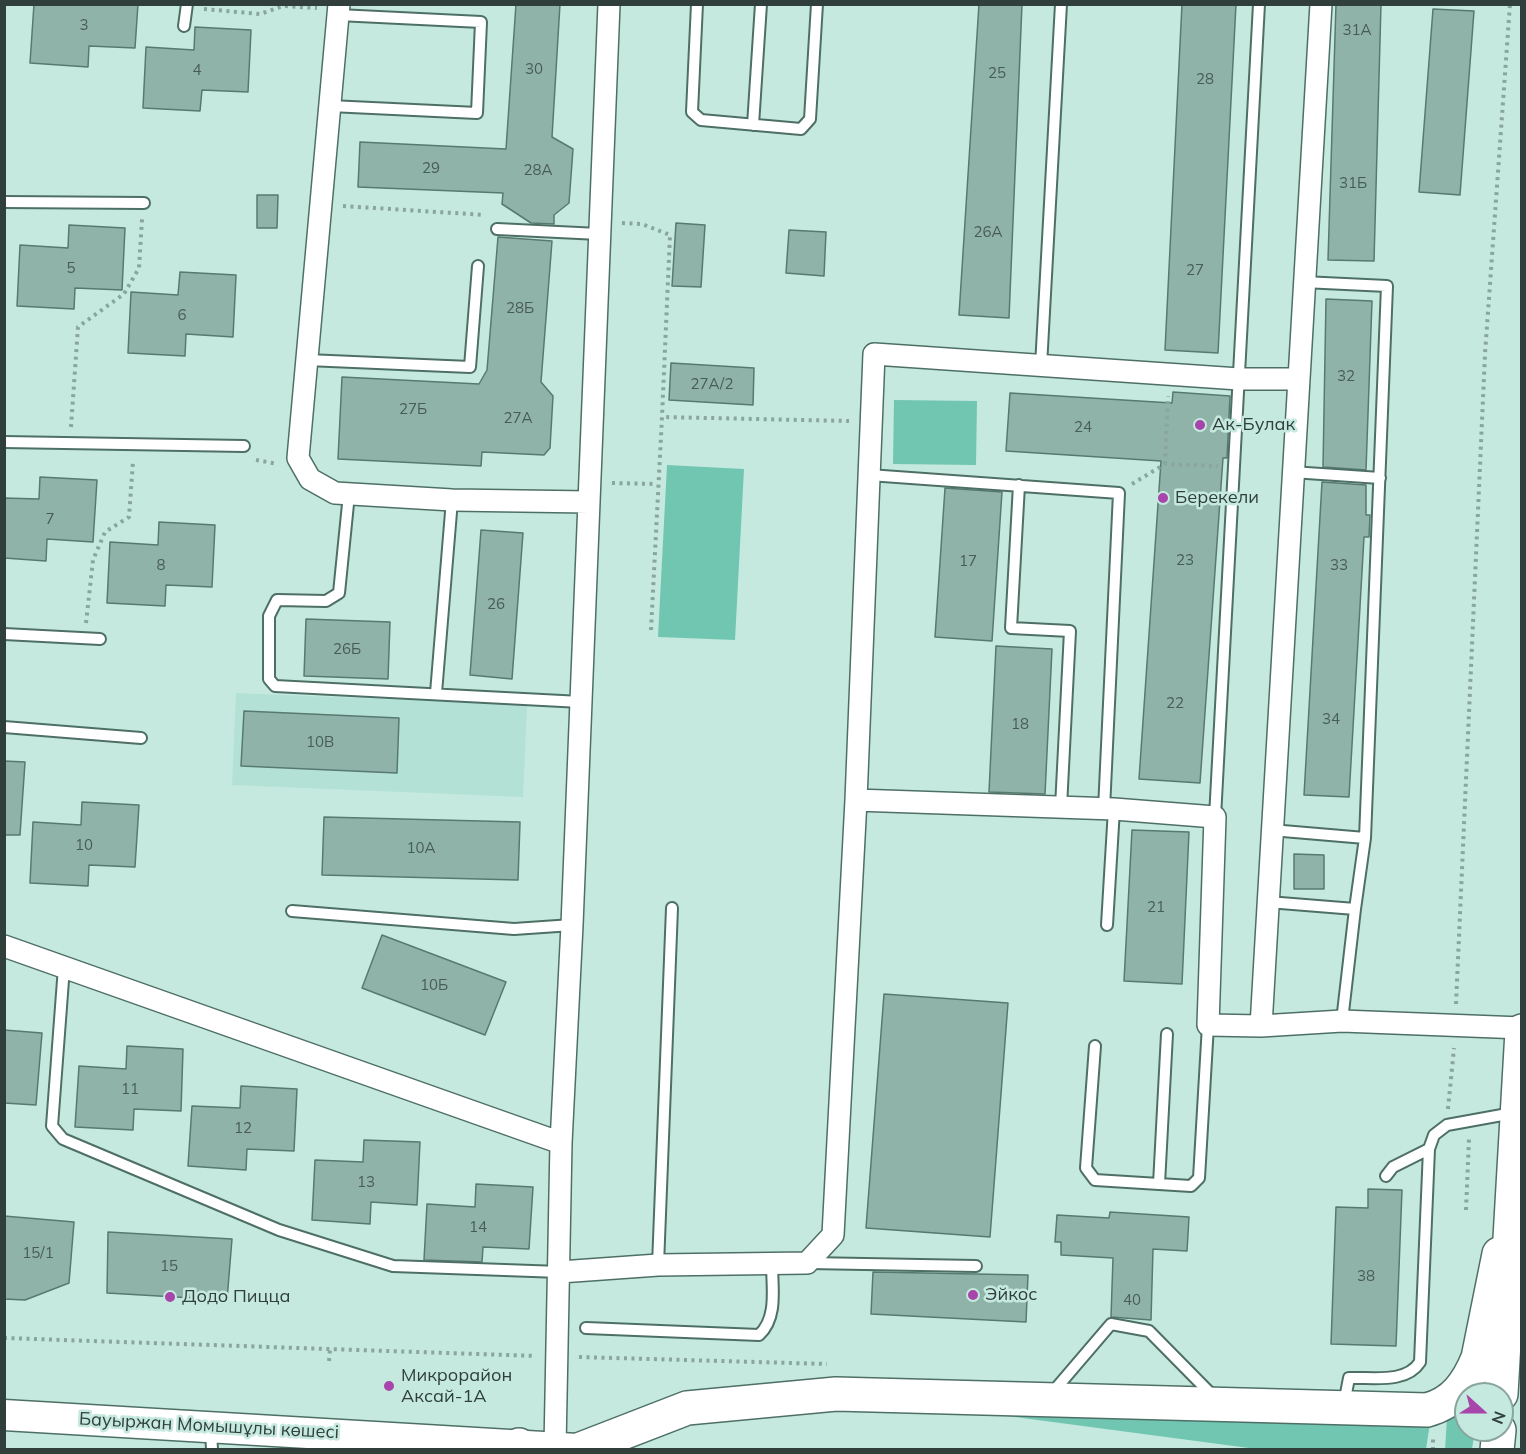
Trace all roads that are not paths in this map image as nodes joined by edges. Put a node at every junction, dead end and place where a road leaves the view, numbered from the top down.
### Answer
1 (187, 4) edge
2 (609, 4) edge
3 (697, 4) edge
4 (761, 4) edge
5 (817, 4) edge
6 (1061, 4) edge
7 (1259, 4) edge
8 (1321, 4) edge
9 (339, 10) edge
10 (184, 26) dead end
11 (330, 106) junction
12 (753, 125) junction
13 (4, 202) edge
14 (144, 203) road end
15 (496, 229) dead end
16 (598, 234) junction
17 (478, 266) dead end
18 (1303, 282) junction
19 (307, 360) junction
20 (1041, 366) junction
21 (1239, 379) junction
22 (1297, 380) junction
23 (4, 442) edge
24 (244, 446) dead end
25 (1292, 472) junction
26 (869, 475) junction
27 (1380, 478) junction
28 (1018, 485) junction
29 (589, 492) junction
30 (349, 494) junction
31 (452, 500) junction
32 (4, 634) edge
33 (99, 639) dead end
34 (436, 693) junction
35 (582, 702) junction
36 (4, 727) edge
37 (141, 738) dead end
38 (856, 800) junction
39 (1061, 807) junction
40 (1109, 809) junction
41 (1215, 817) junction
42 (1272, 830) junction
43 (1365, 838) junction
44 (1268, 902) junction
45 (672, 908) dead end
46 (1355, 909) junction
47 (292, 911) dead end
48 (572, 925) junction
49 (1107, 925) dead end
50 (4, 946) edge
51 (64, 967) junction
52 (1342, 1021) junction
53 (1208, 1024) junction
54 (1261, 1026) junction
55 (1521, 1030) edge
56 (1167, 1034) dead end
57 (1095, 1046) dead end
58 (1517, 1112) junction
59 (561, 1143) junction
60 (1429, 1149) junction
61 (1386, 1176) dead end
62 (1159, 1184) junction
63 (1512, 1190) junction
64 (807, 1263) junction
65 (772, 1264) junction
66 (658, 1265) junction
67 (976, 1266) dead end
68 (560, 1272) junction
69 (586, 1328) dead end
70 (1502, 1382) edge
71 (1046, 1401) junction
72 (1222, 1406) junction
73 (1344, 1410) junction
74 (4, 1415) edge
75 (212, 1438) edge
76 (554, 1448) edge

1 - 10 lane
2 - 16 street
3 - 12 lane
4 - 12 lane
5 - 12 lane
6 - 20 lane
7 - 21 lane
8 - 18 street
9 - 11 street
9 - 11 lane
11 - 19 street
13 - 14 lane
15 - 16 lane
16 - 29 street
17 - 19 lane
18 - 22 street
18 - 27 lane
19 - 30 street
20 - 21 street
20 - 26 street
21 - 22 street
21 - 41 lane
22 - 25 street
23 - 24 lane
25 - 27 lane
25 - 42 street
26 - 28 lane
26 - 38 street
27 - 43 lane
28 - 39 lane
28 - 40 lane
29 - 31 street
29 - 35 street
30 - 31 street
30 - 34 lane
31 - 34 lane
32 - 33 lane
34 - 35 lane
35 - 48 street
36 - 37 lane
38 - 39 street
38 - 64 street
39 - 40 street
40 - 41 street
40 - 49 lane
41 - 53 street
42 - 43 lane
42 - 44 street
43 - 46 lane
44 - 46 lane
44 - 54 street
45 - 66 lane
46 - 52 lane
47 - 48 lane
48 - 59 street
50 - 51 street
51 - 59 street
51 - 68 lane
52 - 54 street
52 - 55 street
53 - 54 street
53 - 62 lane
55 - 58 main road
56 - 62 lane
57 - 62 lane
58 - 60 lane
58 - 63 main road
59 - 68 street
60 - 61 lane
60 - 73 lane
63 - 70 main road
63 - 73 main road
64 - 65 street
64 - 67 lane
65 - 66 street
65 - 69 lane
66 - 68 street
68 - 76 street
71 - 72 main road
71 - 72 lane
71 - 76 main road
72 - 73 main road
74 - 75 main road, Бауыржан Момышұлы көшесі
75 - 76 main road, Бауыржан Момышұлы көшесі

